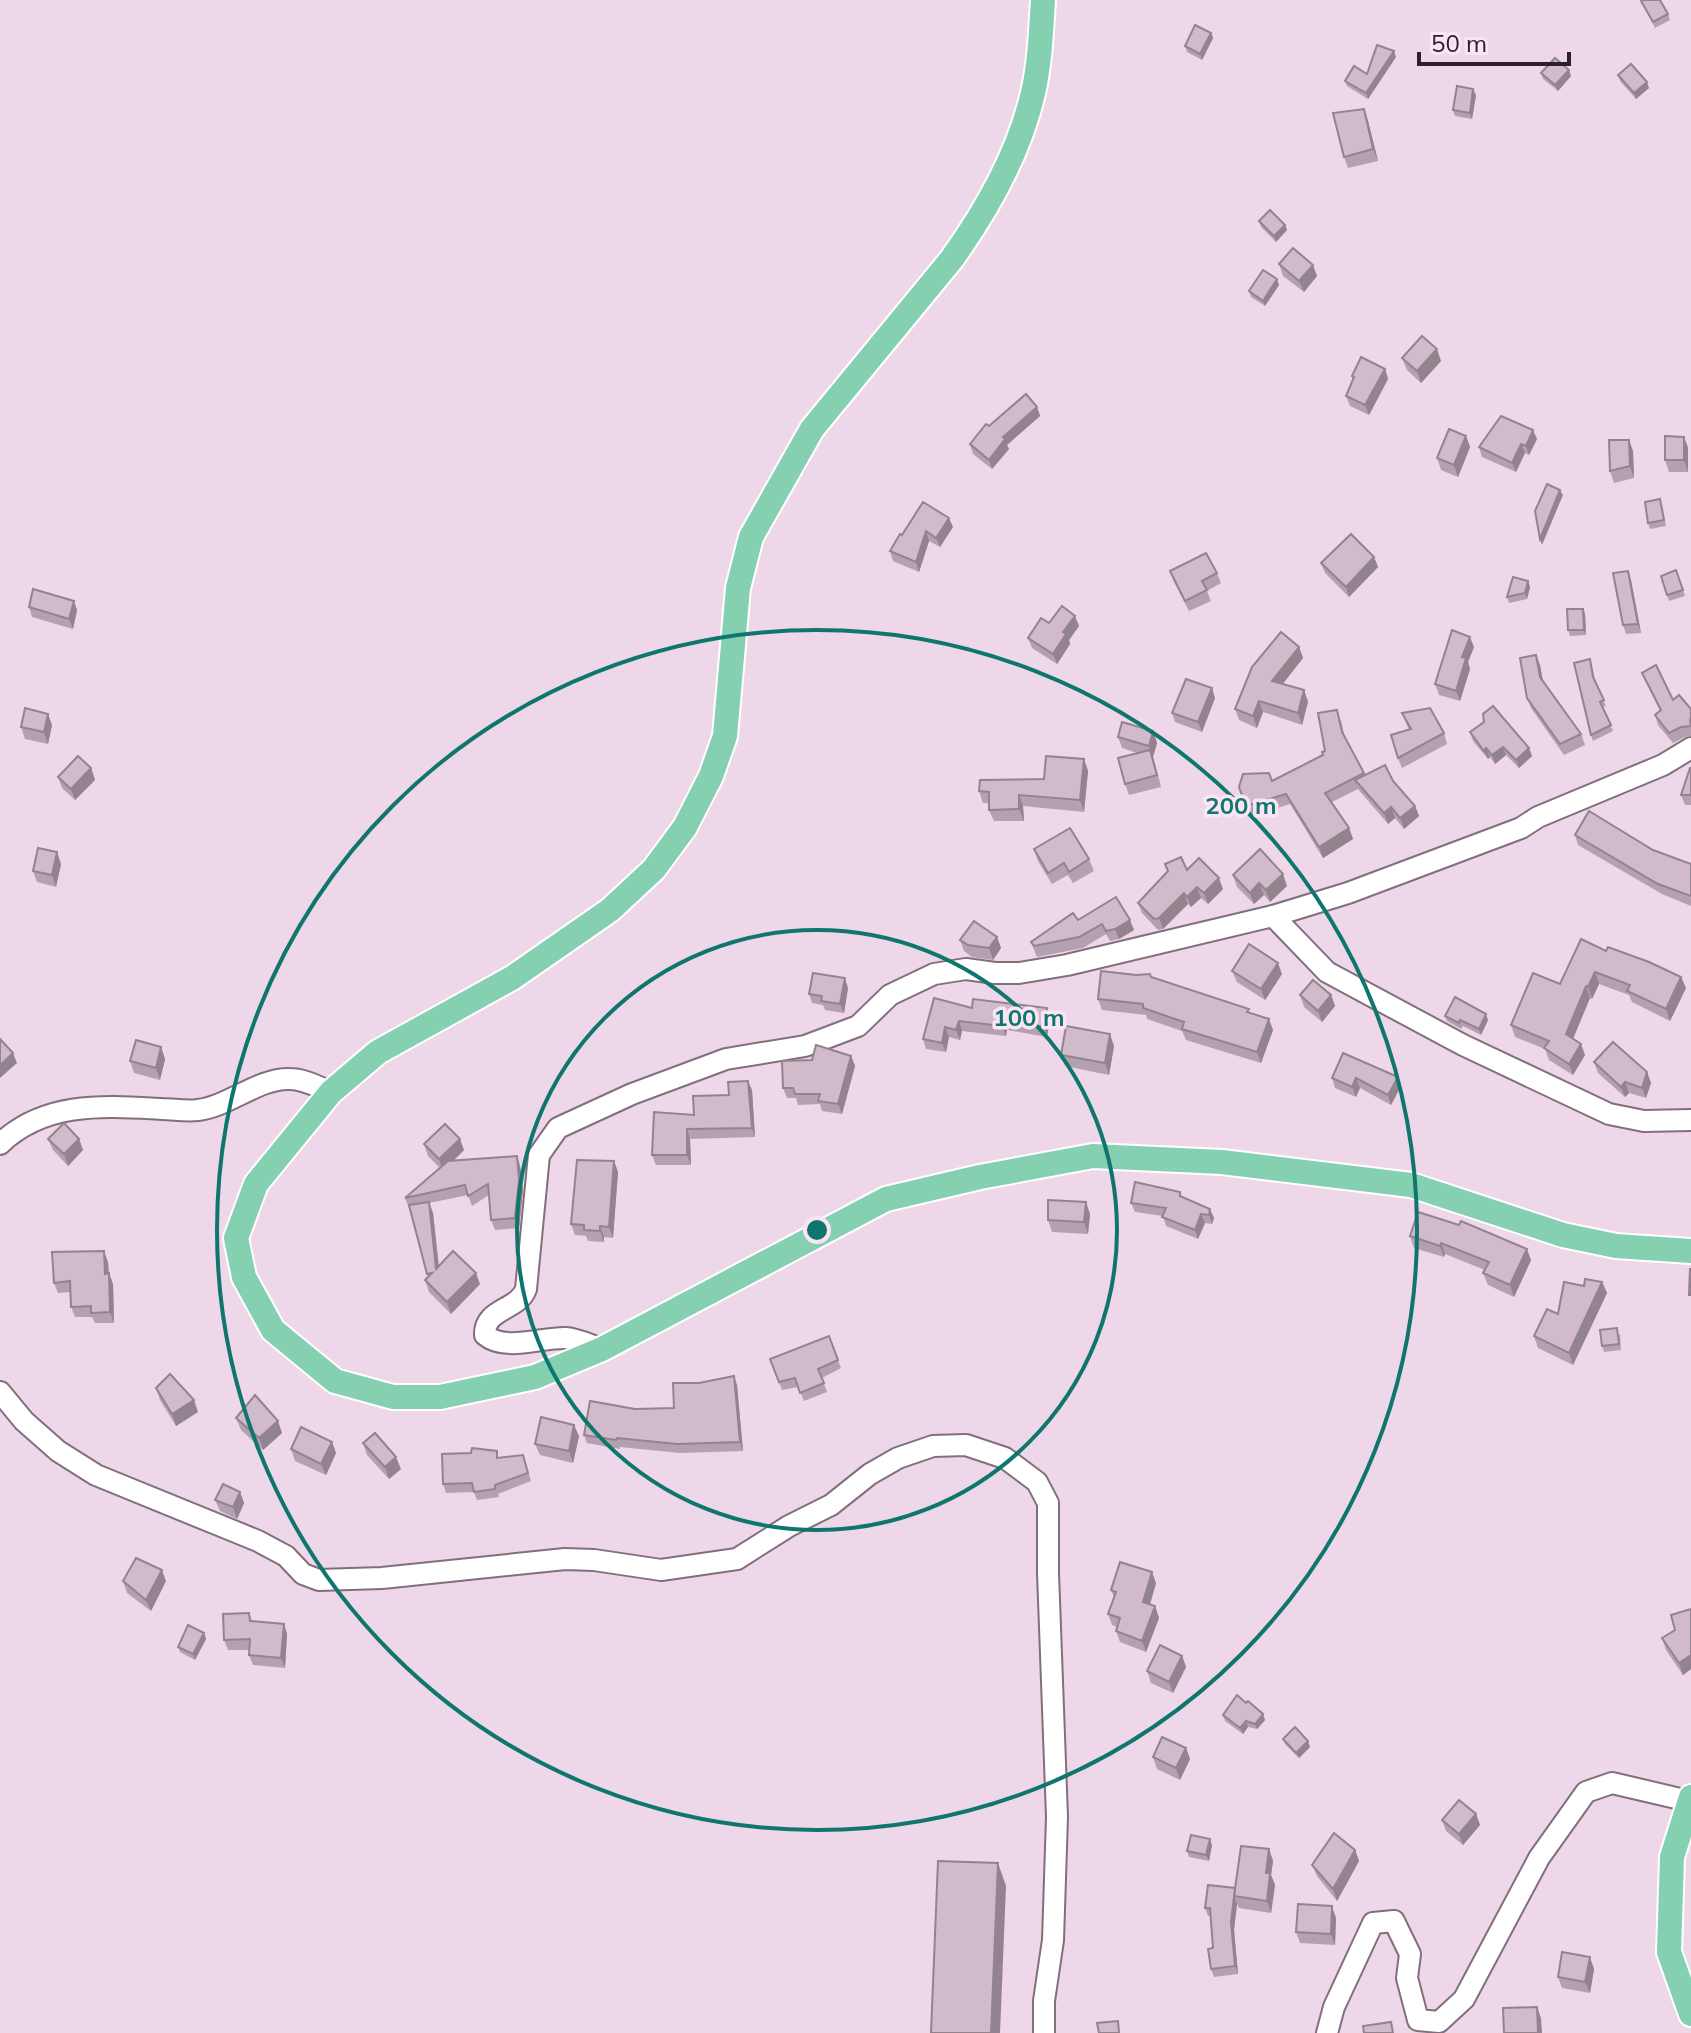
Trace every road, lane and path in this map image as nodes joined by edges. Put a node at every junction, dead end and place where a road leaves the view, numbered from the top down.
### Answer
1 (1043, 0) edge
2 (1691, 748) edge
3 (1273, 916) junction
4 (331, 1092) junction
5 (1691, 1120) edge
6 (0, 1144) edge
7 (1691, 1251) edge
8 (602, 1349) junction
9 (0, 1392) edge
10 (1690, 1799) edge
11 (1691, 2014) edge
12 (1044, 2033) edge
13 (1327, 2033) edge

1 - 4 main road
2 - 3 street
3 - 5 street
3 - 8 street
4 - 6 street
4 - 8 main road
7 - 8 main road
9 - 12 street
10 - 11 main road
10 - 13 street

